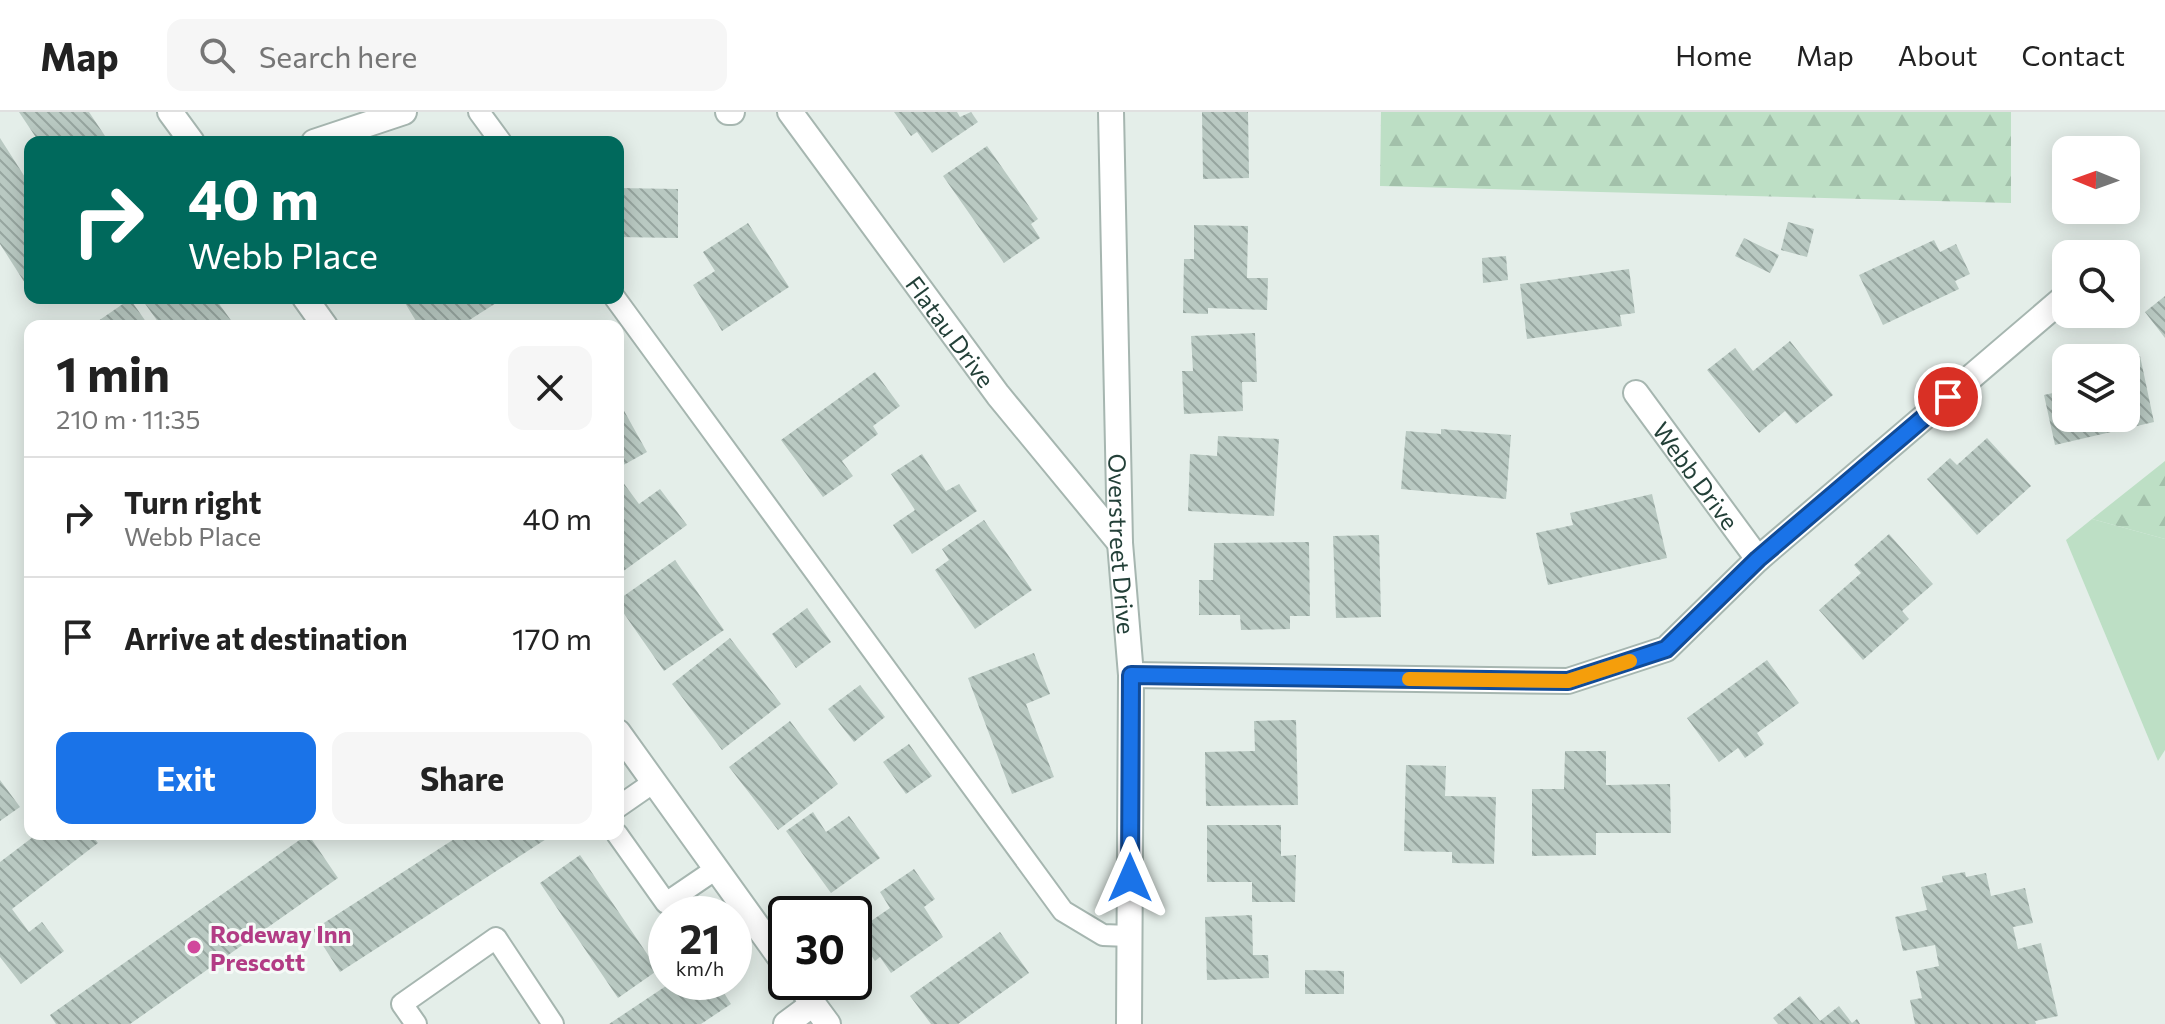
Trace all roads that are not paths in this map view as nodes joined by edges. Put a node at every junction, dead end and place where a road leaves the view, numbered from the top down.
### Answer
1 (170, 112) edge
2 (404, 112) edge
3 (479, 112) edge
4 (790, 112) edge
5 (1111, 112) edge
6 (188, 136) edge
7 (332, 136) edge
8 (497, 136) edge
9 (619, 304) edge
10 (2052, 308) edge
11 (1636, 393) dead end
12 (1120, 543) junction
13 (1758, 559) junction
14 (1131, 675) junction
15 (624, 740) edge
16 (654, 782) junction
17 (624, 803) edge
18 (621, 840) edge
19 (716, 869) junction
20 (1129, 936) junction
21 (768, 941) edge
22 (821, 1014) edge
23 (416, 1024) edge
24 (553, 1024) edge
25 (786, 1024) edge
26 (1129, 1024) edge

1 - 6 street
2 - 7 street
3 - 8 lane
4 - 12 street, Flatau Drive
5 - 12 street, Overstreet Drive
9 - 20 lane
10 - 13 street
11 - 13 street, Webb Drive
12 - 14 street, Overstreet Drive
13 - 14 street
14 - 20 street, Overstreet Drive
15 - 16 street
16 - 17 lane
16 - 19 street
18 - 19 lane
19 - 21 street
20 - 26 street, Overstreet Drive
22 - 25 street
23 - 24 lane

